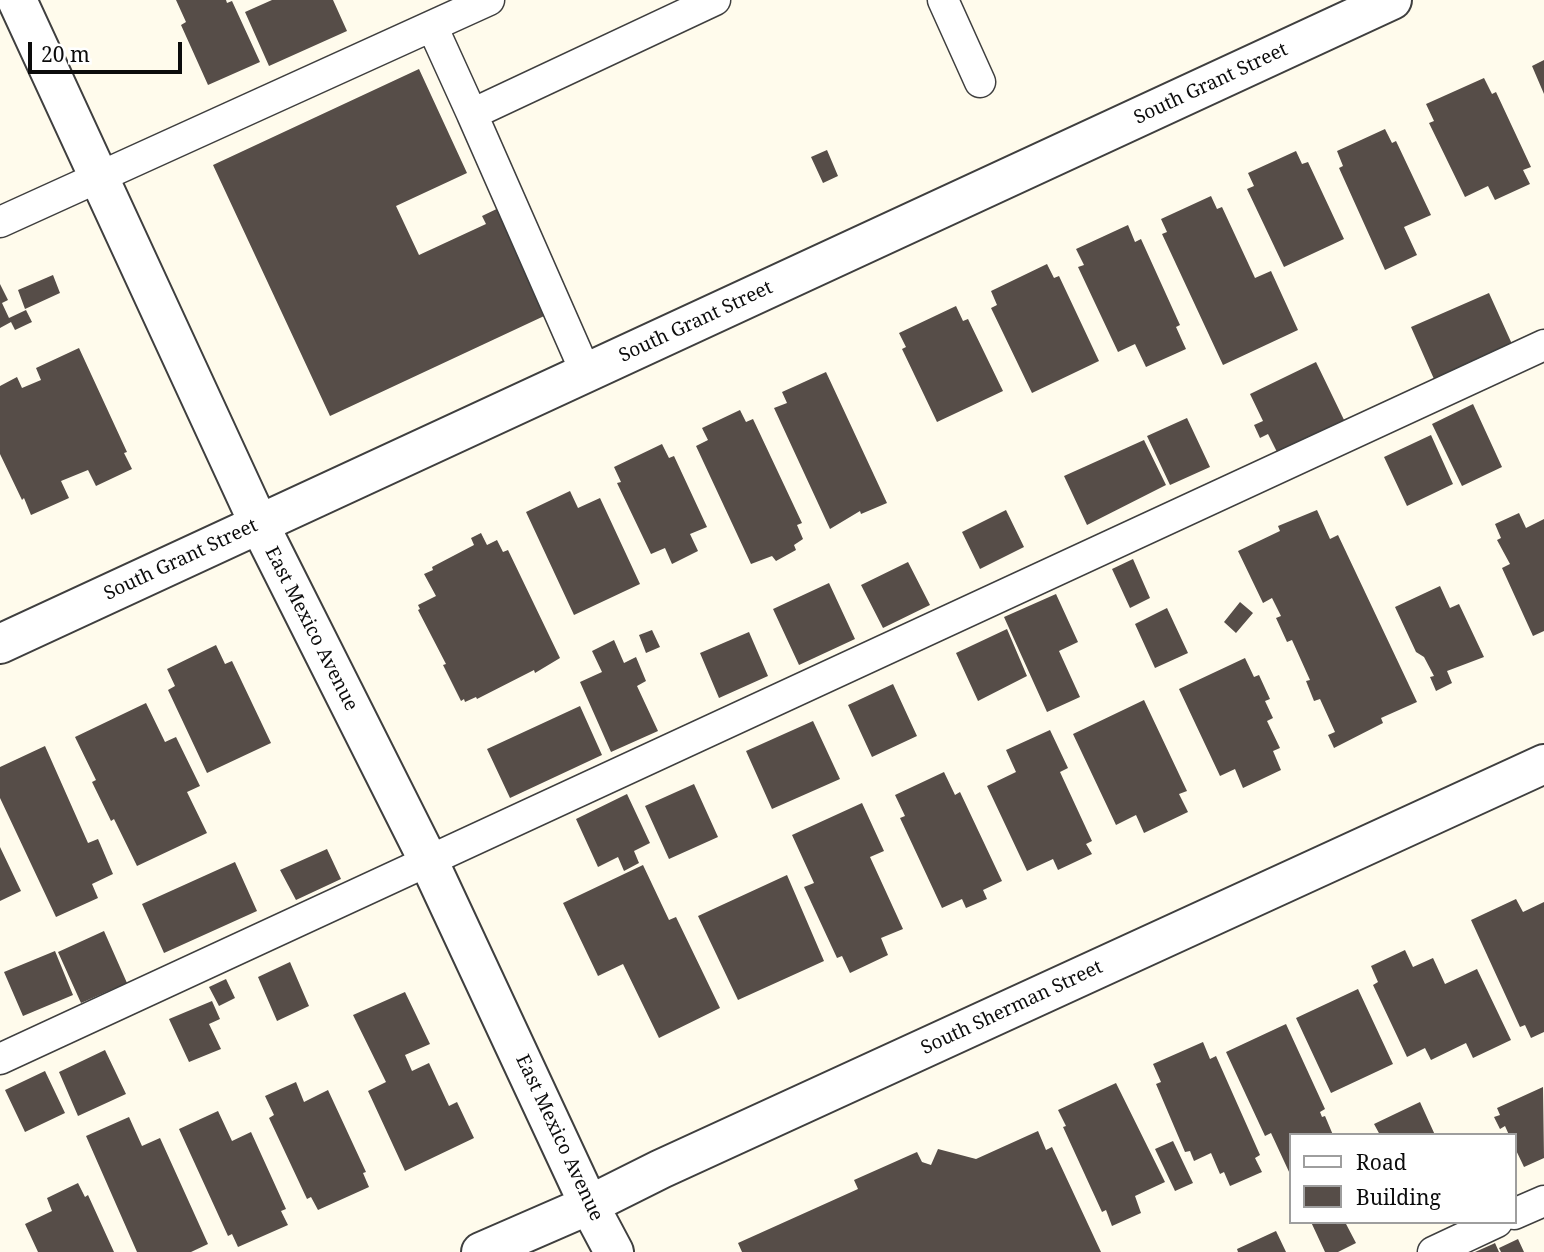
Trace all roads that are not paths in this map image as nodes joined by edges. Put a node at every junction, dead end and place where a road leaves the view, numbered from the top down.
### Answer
1 (17, 0) edge
2 (489, 0) edge
3 (715, 0) edge
4 (943, 0) edge
5 (1392, 0) edge
6 (432, 26) junction
7 (981, 82) dead end
8 (472, 114) junction
9 (99, 177) junction
10 (0, 222) edge
11 (1544, 345) edge
12 (586, 373) junction
13 (258, 524) junction
14 (0, 643) edge
15 (1544, 764) edge
16 (429, 862) junction
17 (0, 1059) edge
18 (1544, 1201) edge
19 (589, 1205) junction
20 (1516, 1213) edge
21 (1493, 1224) edge
22 (481, 1252) edge
23 (614, 1252) edge
24 (1433, 1252) edge

1 - 9 street, East Mexico Avenue
2 - 6 lane
3 - 8 lane
4 - 7 lane
5 - 12 street, South Grant Street
6 - 8 lane
6 - 9 lane
8 - 12 lane
9 - 10 lane
9 - 13 street, East Mexico Avenue
11 - 16 lane
12 - 13 street, South Grant Street
13 - 14 street, South Grant Street
13 - 16 street, East Mexico Avenue
15 - 19 street, South Sherman Street
16 - 17 lane
16 - 19 street, East Mexico Avenue
18 - 20 lane
19 - 22 street, South Sherman Street
19 - 23 street, East Mexico Avenue
21 - 24 lane

